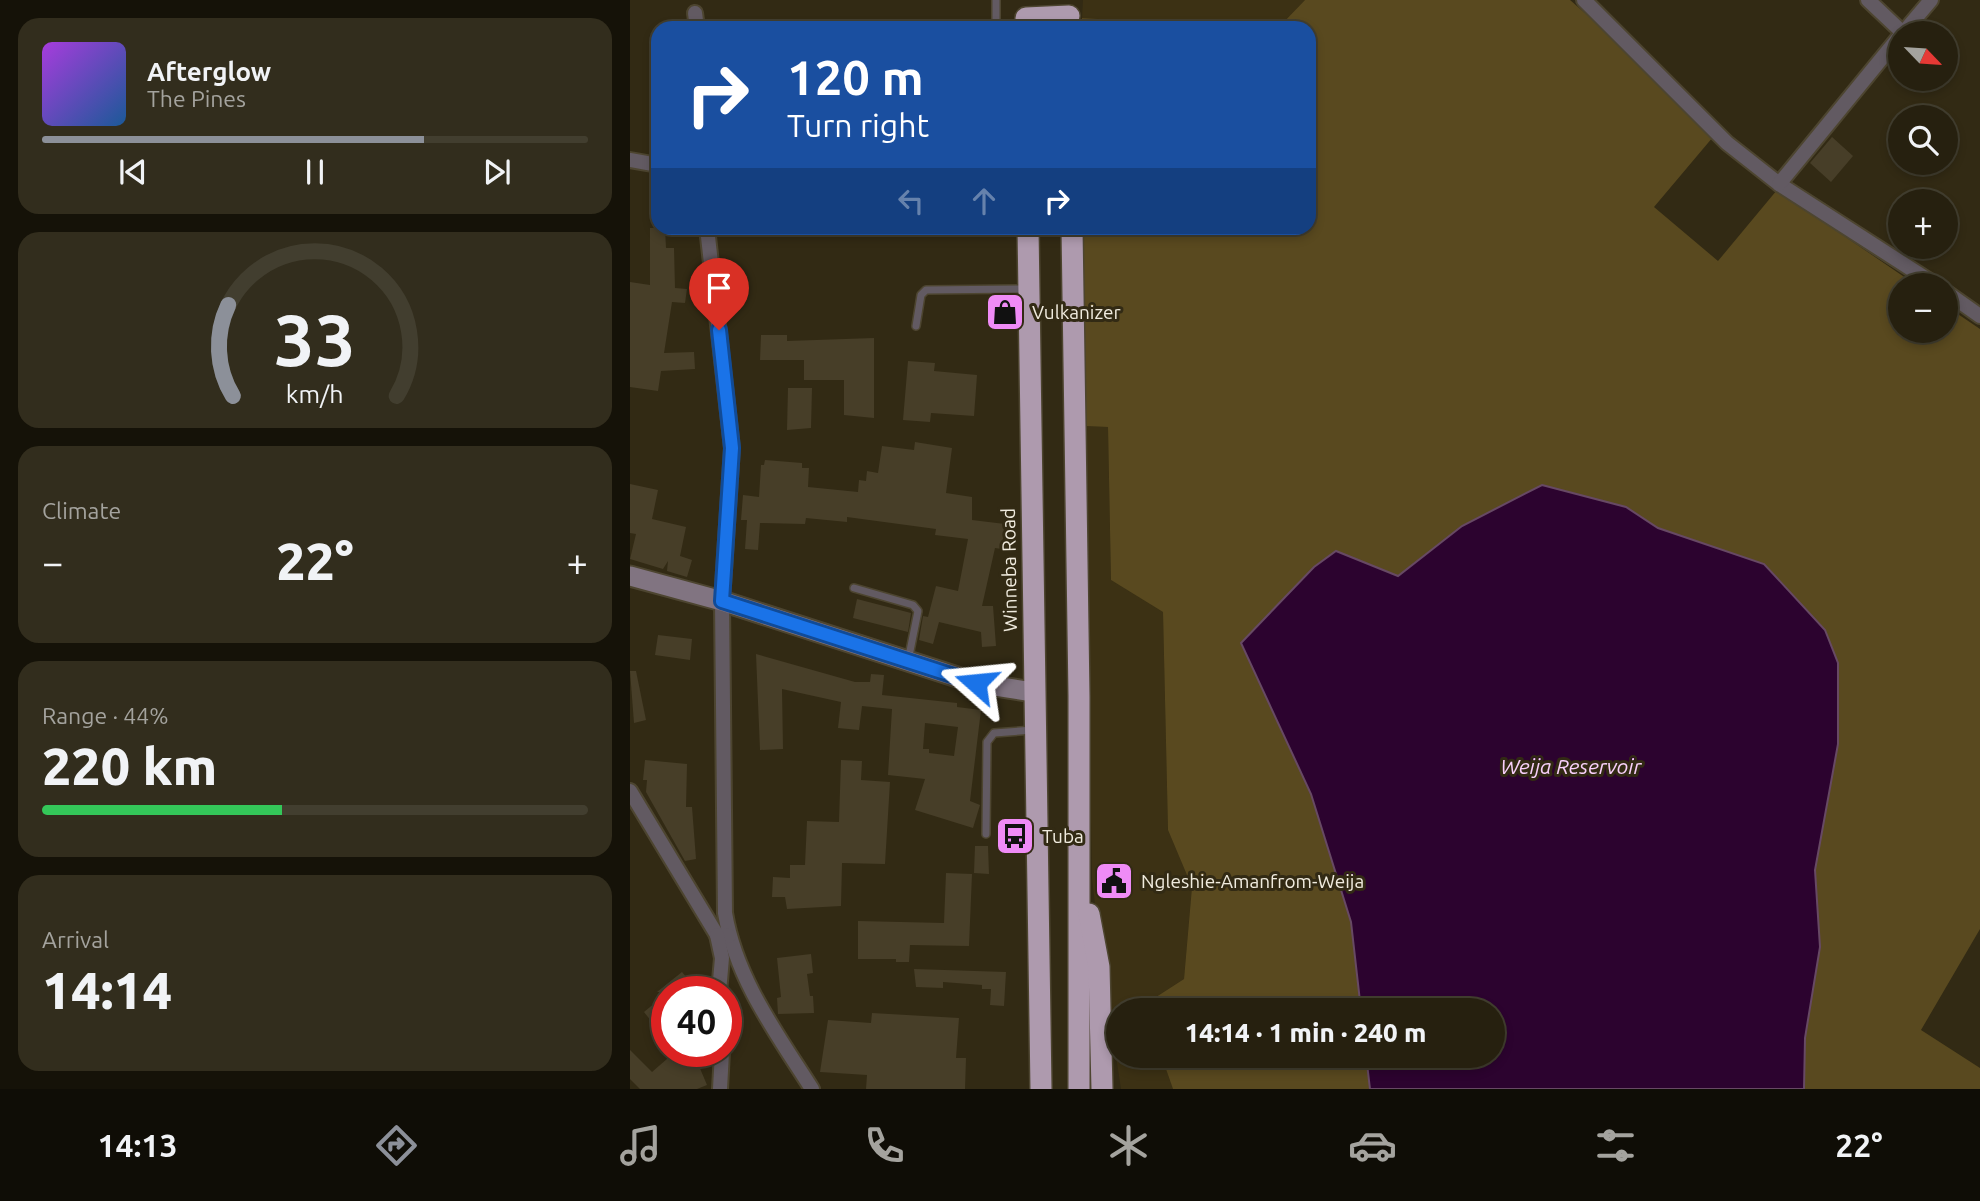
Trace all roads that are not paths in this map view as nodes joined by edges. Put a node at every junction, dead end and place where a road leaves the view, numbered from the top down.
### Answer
1 (996, 0) edge
2 (1584, 0) edge
3 (1868, 0) edge
4 (1931, 0) edge
5 (695, 13) dead end
6 (1026, 15) edge
7 (1069, 15) edge
8 (696, 21) edge
9 (996, 21) edge
10 (1889, 21) edge
11 (1913, 21) edge
12 (1888, 51) edge
13 (630, 160) edge
14 (651, 164) edge
15 (1779, 184) junction
16 (708, 235) edge
17 (1028, 235) edge
18 (1072, 235) edge
19 (1917, 273) edge
20 (1029, 289) junction
21 (1958, 300) edge
22 (1980, 316) edge
23 (916, 326) dead end
24 (630, 576) edge
25 (854, 588) dead end
26 (722, 601) junction
27 (907, 661) junction
28 (1033, 692) junction
29 (1033, 730) junction
30 (630, 791) edge
31 (986, 834) dead end
32 (1079, 864) junction
33 (1037, 912) junction
34 (723, 936) junction
35 (720, 976) edge
36 (721, 1067) edge
37 (720, 1089) edge
38 (812, 1089) edge
39 (1029, 1089) edge
40 (1041, 1089) edge
41 (1052, 1089) edge
42 (1079, 1089) edge
43 (1090, 1089) edge
44 (1102, 1089) edge

1 - 9 lane
2 - 15 street
3 - 10 street
4 - 11 street
5 - 8 street
6 - 7 highway
12 - 15 street
13 - 14 street
15 - 19 street
16 - 26 street
17 - 20 highway, Winneba Road
18 - 32 highway
20 - 23 lane
20 - 28 highway, Winneba Road
21 - 22 street
24 - 26 street
25 - 27 lane
26 - 27 street
26 - 34 street
27 - 28 street
28 - 29 highway, Winneba Road
29 - 31 lane
29 - 33 highway, Winneba Road
30 - 34 street
32 - 42 highway
32 - 43 highway
32 - 44 highway
33 - 39 highway, Winneba Road
33 - 40 highway, Winneba Road
33 - 41 highway, Winneba Road
34 - 35 street
34 - 38 street
36 - 37 street

